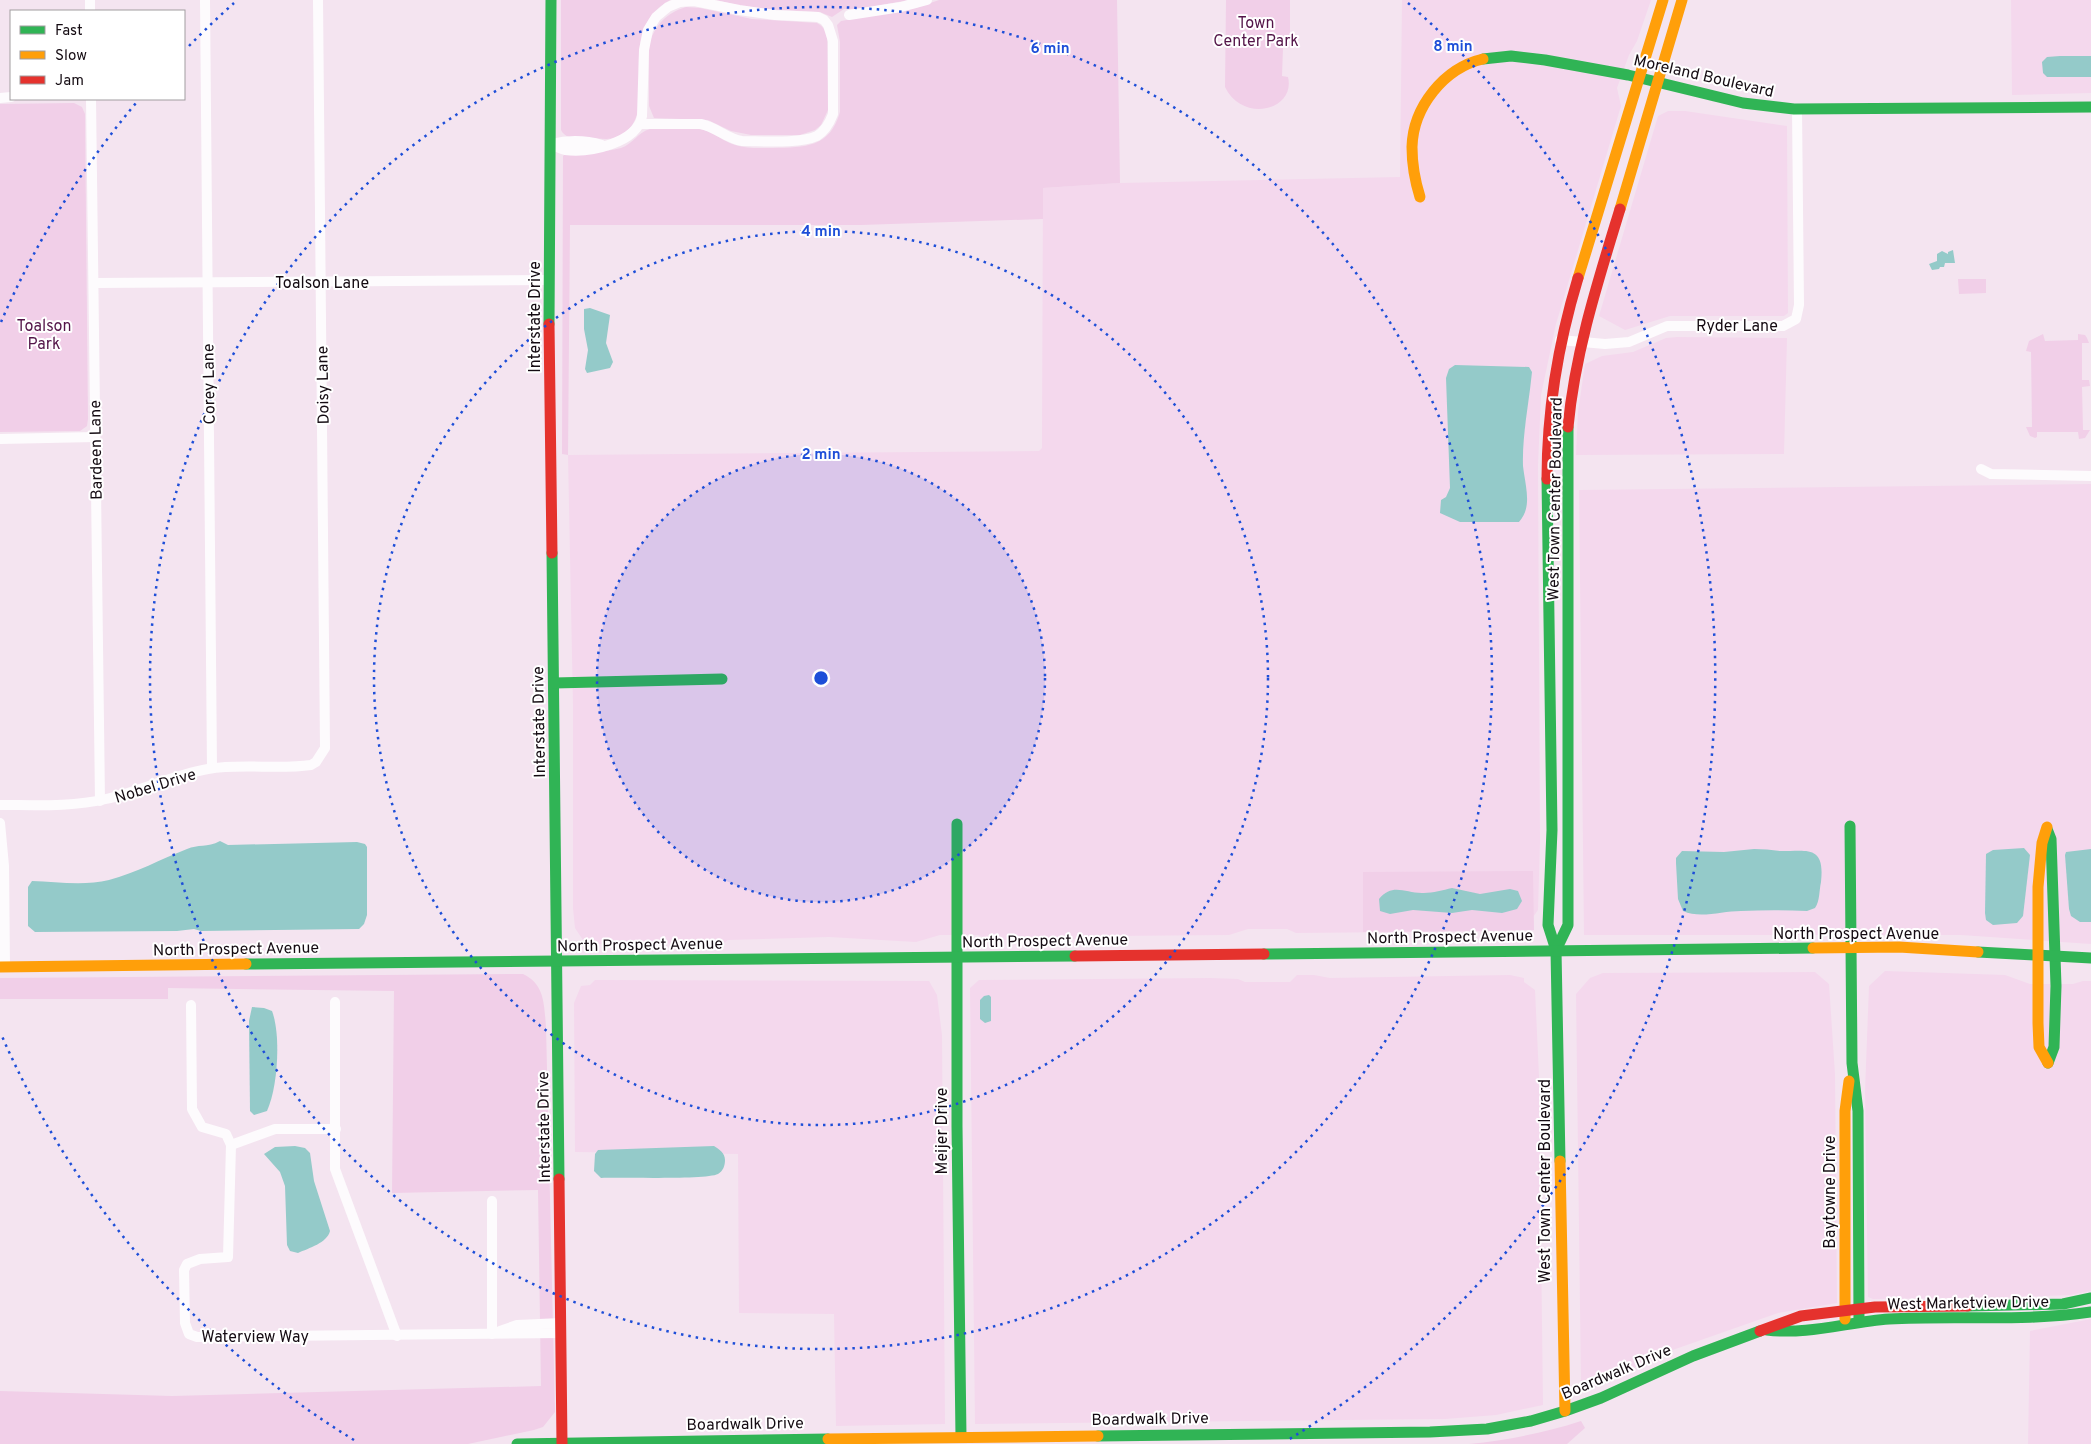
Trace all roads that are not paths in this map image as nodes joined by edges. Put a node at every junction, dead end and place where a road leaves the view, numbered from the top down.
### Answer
1 (205, 0) edge
2 (318, 0) edge
3 (551, 0) edge
4 (928, 0) edge
5 (1662, 0) edge
6 (1682, 0) edge
7 (849, 15) dead end
8 (1638, 77) junction
9 (1658, 84) junction
10 (91, 100) edge
11 (2091, 107) edge
12 (1797, 110) junction
13 (641, 124) junction
14 (550, 144) junction
15 (1420, 197) dead end
16 (549, 280) junction
17 (207, 282) junction
18 (321, 282) junction
19 (94, 283) junction
20 (1560, 340) junction
21 (1582, 340) junction
22 (95, 437) junction
23 (0, 439) edge
24 (1982, 469) dead end
25 (2091, 476) edge
26 (722, 679) dead end
27 (554, 683) junction
28 (311, 765) joint
29 (212, 768) junction
30 (100, 801) junction
31 (0, 805) edge
32 (0, 823) edge
33 (957, 824) dead end
34 (1850, 826) dead end
35 (1850, 948) junction
36 (1556, 950) junction
37 (2039, 955) junction
38 (2055, 956) junction
39 (957, 958) junction
40 (2091, 958) edge
41 (558, 961) junction
42 (2, 967) edge
43 (335, 1002) dead end
44 (191, 1005) dead end
45 (1852, 1063) junction
46 (336, 1129) junction
47 (230, 1146) junction
48 (492, 1201) dead end
49 (1845, 1227) junction
50 (1858, 1227) junction
51 (2091, 1298) edge
52 (2091, 1312) edge
53 (1859, 1315) junction
54 (1845, 1317) junction
55 (561, 1328) junction
56 (492, 1334) junction
57 (397, 1336) junction
58 (1565, 1411) junction
59 (961, 1436) junction
60 (562, 1443) edge
61 (517, 1444) edge

1 - 17 street, Corey Lane
2 - 18 street, Doisy Lane
3 - 14 main road, Interstate Drive
4 - 7 street
5 - 8 main road, West Town Center Boulevard
6 - 9 main road, West Town Center Boulevard
8 - 9 main road, Moreland Boulevard
8 - 15 main road, Moreland Boulevard
8 - 20 main road, West Town Center Boulevard
9 - 12 main road, Moreland Boulevard
9 - 21 main road, West Town Center Boulevard
10 - 19 street, Bardeen Lane
11 - 12 main road, Moreland Boulevard
12 - 21 street, Ryder Lane
13 - 13 street
13 - 14 street
14 - 16 main road, Interstate Drive
16 - 18 street, Toalson Lane
16 - 27 main road, Interstate Drive
17 - 18 street, Toalson Lane
17 - 19 street, Toalson Lane
17 - 29 street, Corey Lane
18 - 28 street, Doisy Lane
19 - 22 street, Bardeen Lane
20 - 21 street, Ryder Lane
20 - 36 main road, West Town Center Boulevard
21 - 36 main road, West Town Center Boulevard
22 - 23 street
22 - 30 street, Bardeen Lane
24 - 25 street
26 - 27 main road
27 - 41 main road, Interstate Drive
28 - 29 street, Nobel Drive
29 - 30 street, Nobel Drive
30 - 31 street, Nobel Drive
32 - 42 street
33 - 39 main road, Meijer Drive
34 - 35 main road, Baytowne Drive
35 - 36 main road, North Prospect Avenue
35 - 37 main road, North Prospect Avenue
35 - 45 main road, Baytowne Drive
36 - 39 main road, North Prospect Avenue
36 - 58 main road, West Town Center Boulevard
37 - 38 main road, North Prospect Avenue
37 - 38 main road
37 - 38 main road
38 - 40 main road, North Prospect Avenue
39 - 41 main road, North Prospect Avenue
39 - 59 main road, Meijer Drive
41 - 42 main road, North Prospect Avenue
41 - 55 main road, Interstate Drive
43 - 46 street
44 - 47 street
45 - 49 main road, Baytowne Drive
45 - 50 main road, Baytowne Drive
46 - 47 street
46 - 57 street
47 - 57 street, Waterview Way
48 - 56 street
49 - 50 street
49 - 54 main road, Baytowne Drive
50 - 53 main road, Baytowne Drive
51 - 53 main road, West Marketview Drive
52 - 53 main road, West Marketview Drive
53 - 54 main road, West Marketview Drive
54 - 58 main road, Boardwalk Drive
55 - 56 street, Waterview Way
55 - 60 main road, Interstate Drive
56 - 57 street, Waterview Way
58 - 59 main road, Boardwalk Drive
59 - 60 main road, Boardwalk Drive
60 - 61 main road, Boardwalk Drive

